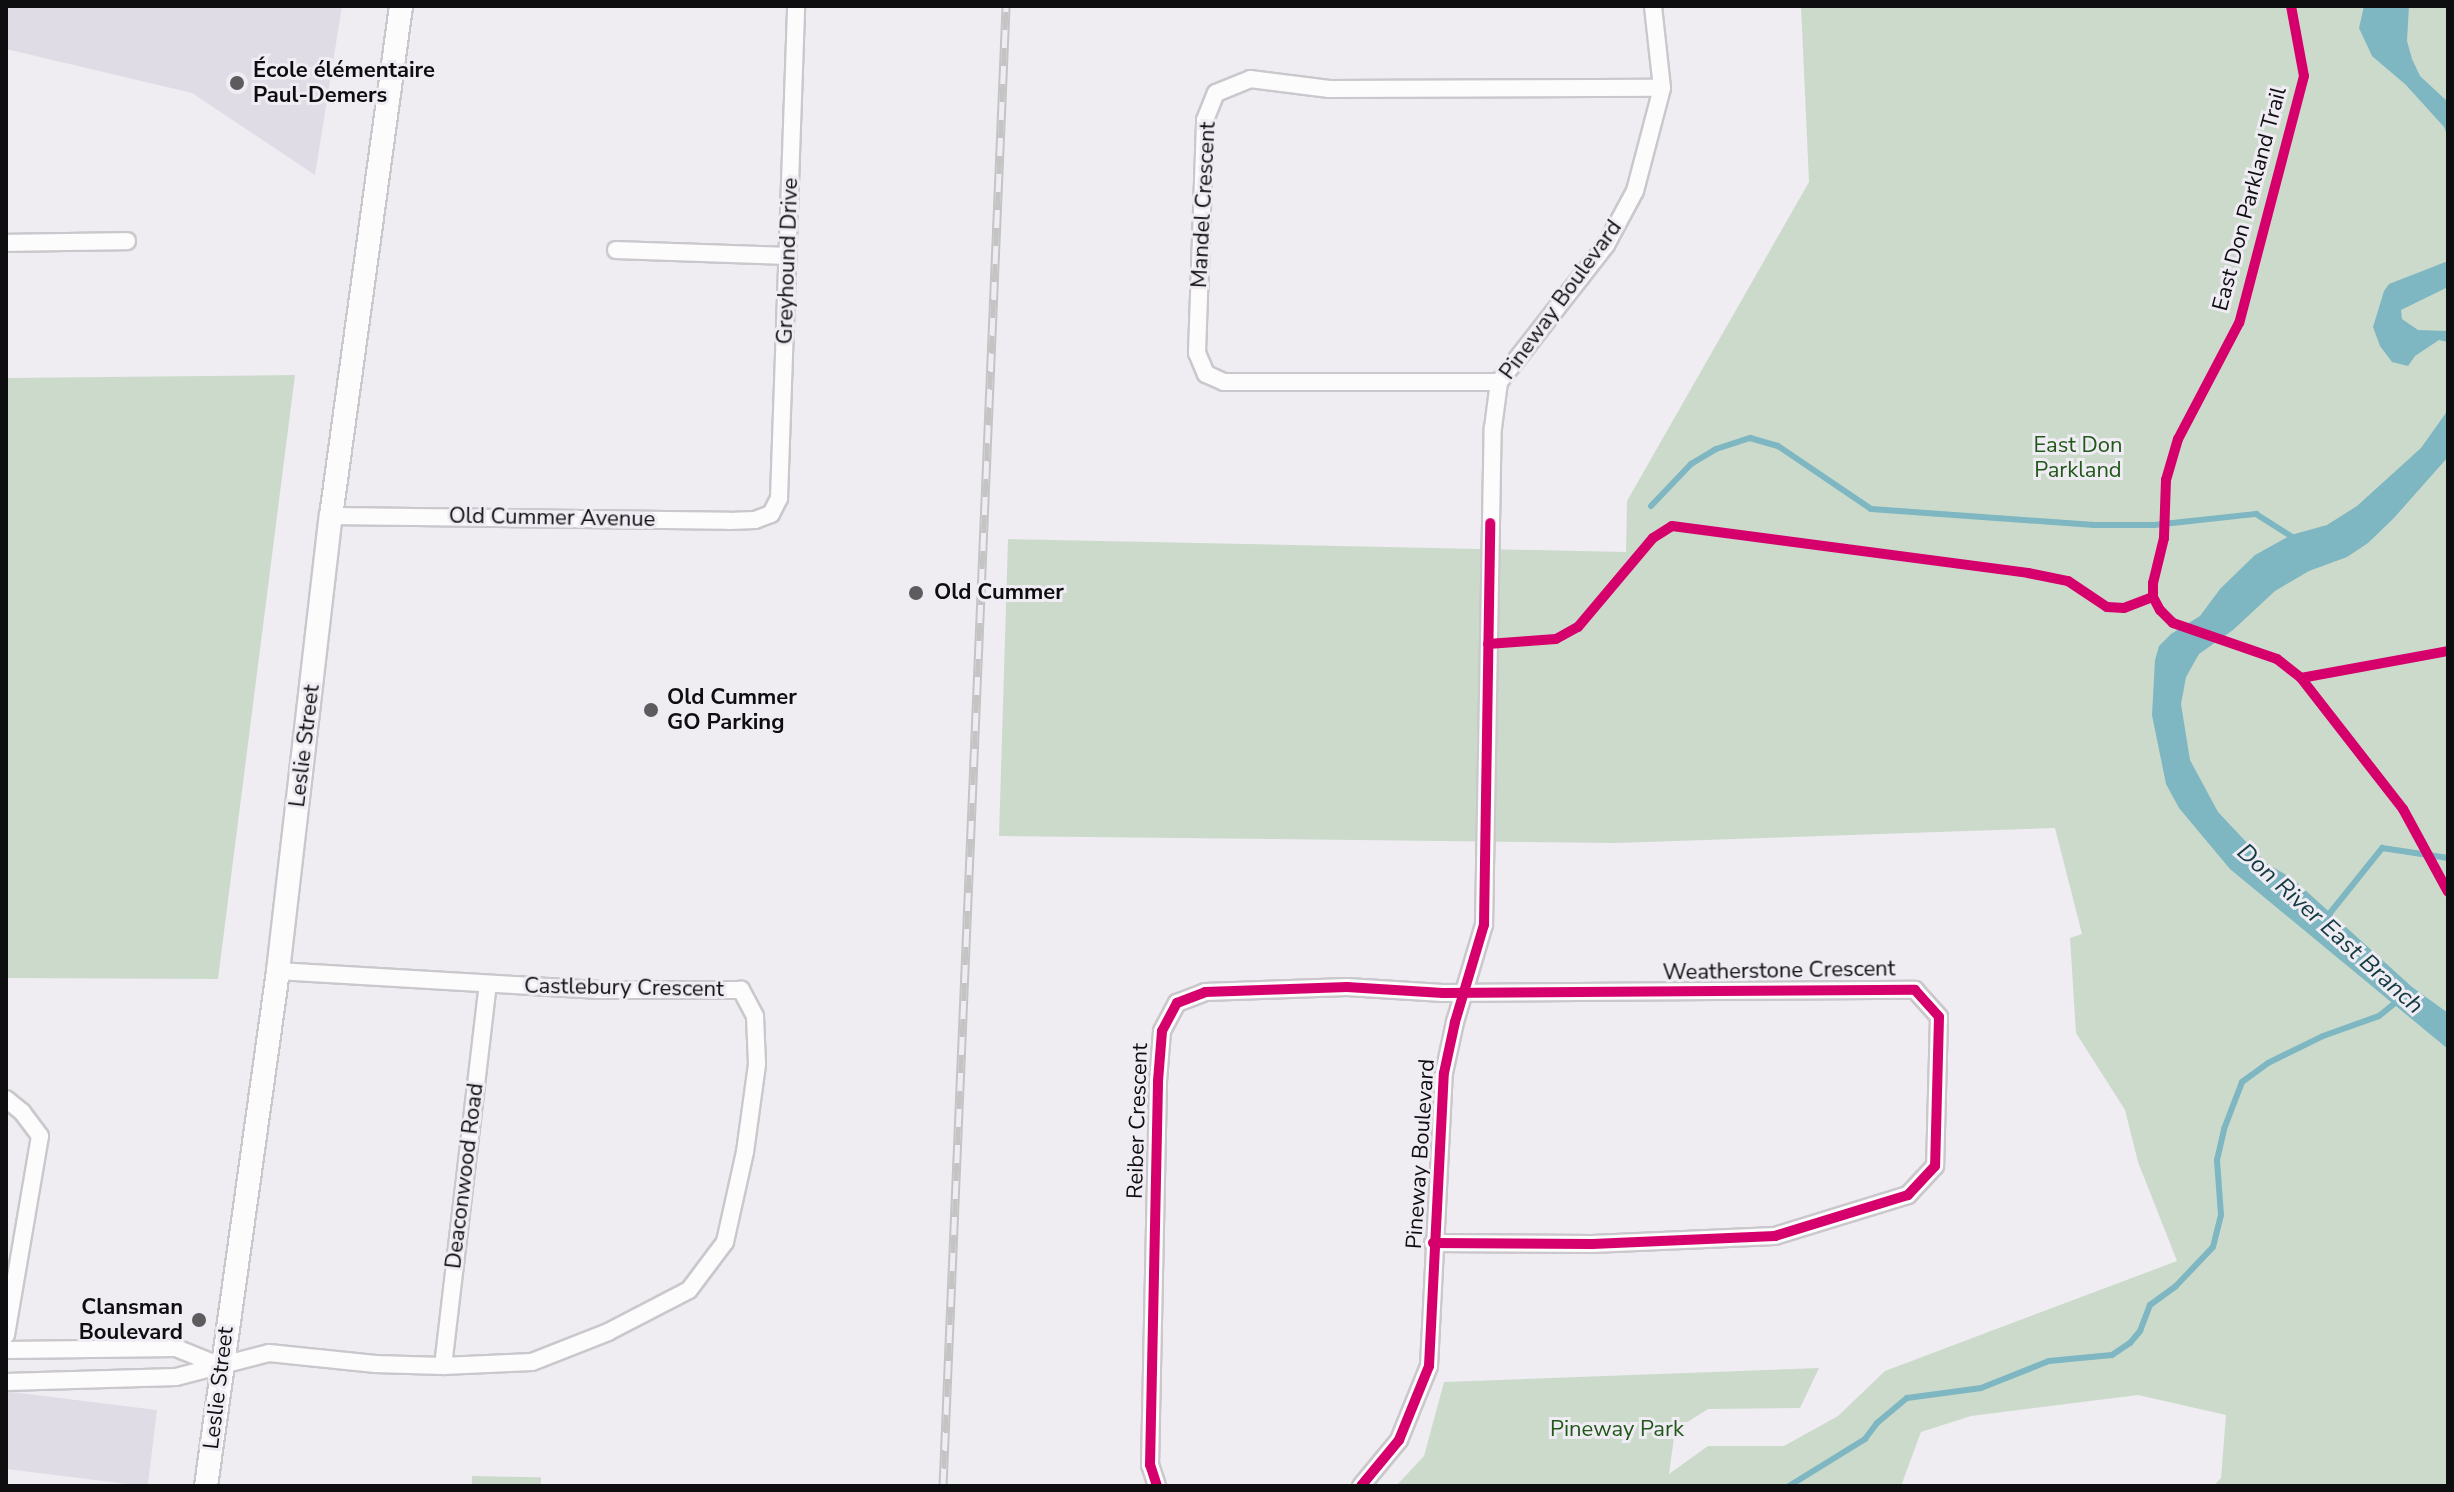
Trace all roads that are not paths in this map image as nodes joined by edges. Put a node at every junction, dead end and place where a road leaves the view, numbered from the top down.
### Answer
1 (401, 6) edge
2 (796, 6) edge
3 (1653, 6) edge
4 (1662, 88) junction
5 (127, 241) dead end
6 (6, 243) edge
7 (616, 250) dead end
8 (788, 256) junction
9 (1499, 382) junction
10 (771, 514) joint
11 (331, 516) junction
12 (278, 971) junction
13 (488, 985) junction
14 (1465, 992) junction
15 (6, 1099) edge
16 (1433, 1243) junction
17 (6, 1335) edge
18 (6, 1350) edge
19 (221, 1366) junction
20 (443, 1366) junction
21 (6, 1382) edge
22 (206, 1486) edge
23 (1157, 1486) edge
24 (1361, 1486) edge

1 - 11 main road, Leslie Street
2 - 8 street, Greyhound Drive
3 - 4 street, Pineway Boulevard
4 - 9 street, Pineway Boulevard
4 - 9 street, Mandel Crescent
5 - 6 street
7 - 8 street
8 - 10 street, Greyhound Drive
9 - 14 street, Pineway Boulevard
10 - 11 street, Old Cummer Avenue
11 - 12 main road, Leslie Street
12 - 13 street, Castlebury Crescent
12 - 19 main road, Leslie Street
13 - 20 street, Deaconwood Road
13 - 20 street, Castlebury Crescent
14 - 16 street, Pineway Boulevard
14 - 16 street, Weatherstone Crescent
14 - 23 street, Reiber Crescent
15 - 17 street
16 - 24 street, Pineway Boulevard
18 - 19 street
19 - 20 street, Castlebury Crescent
19 - 21 street
19 - 22 main road, Leslie Street

